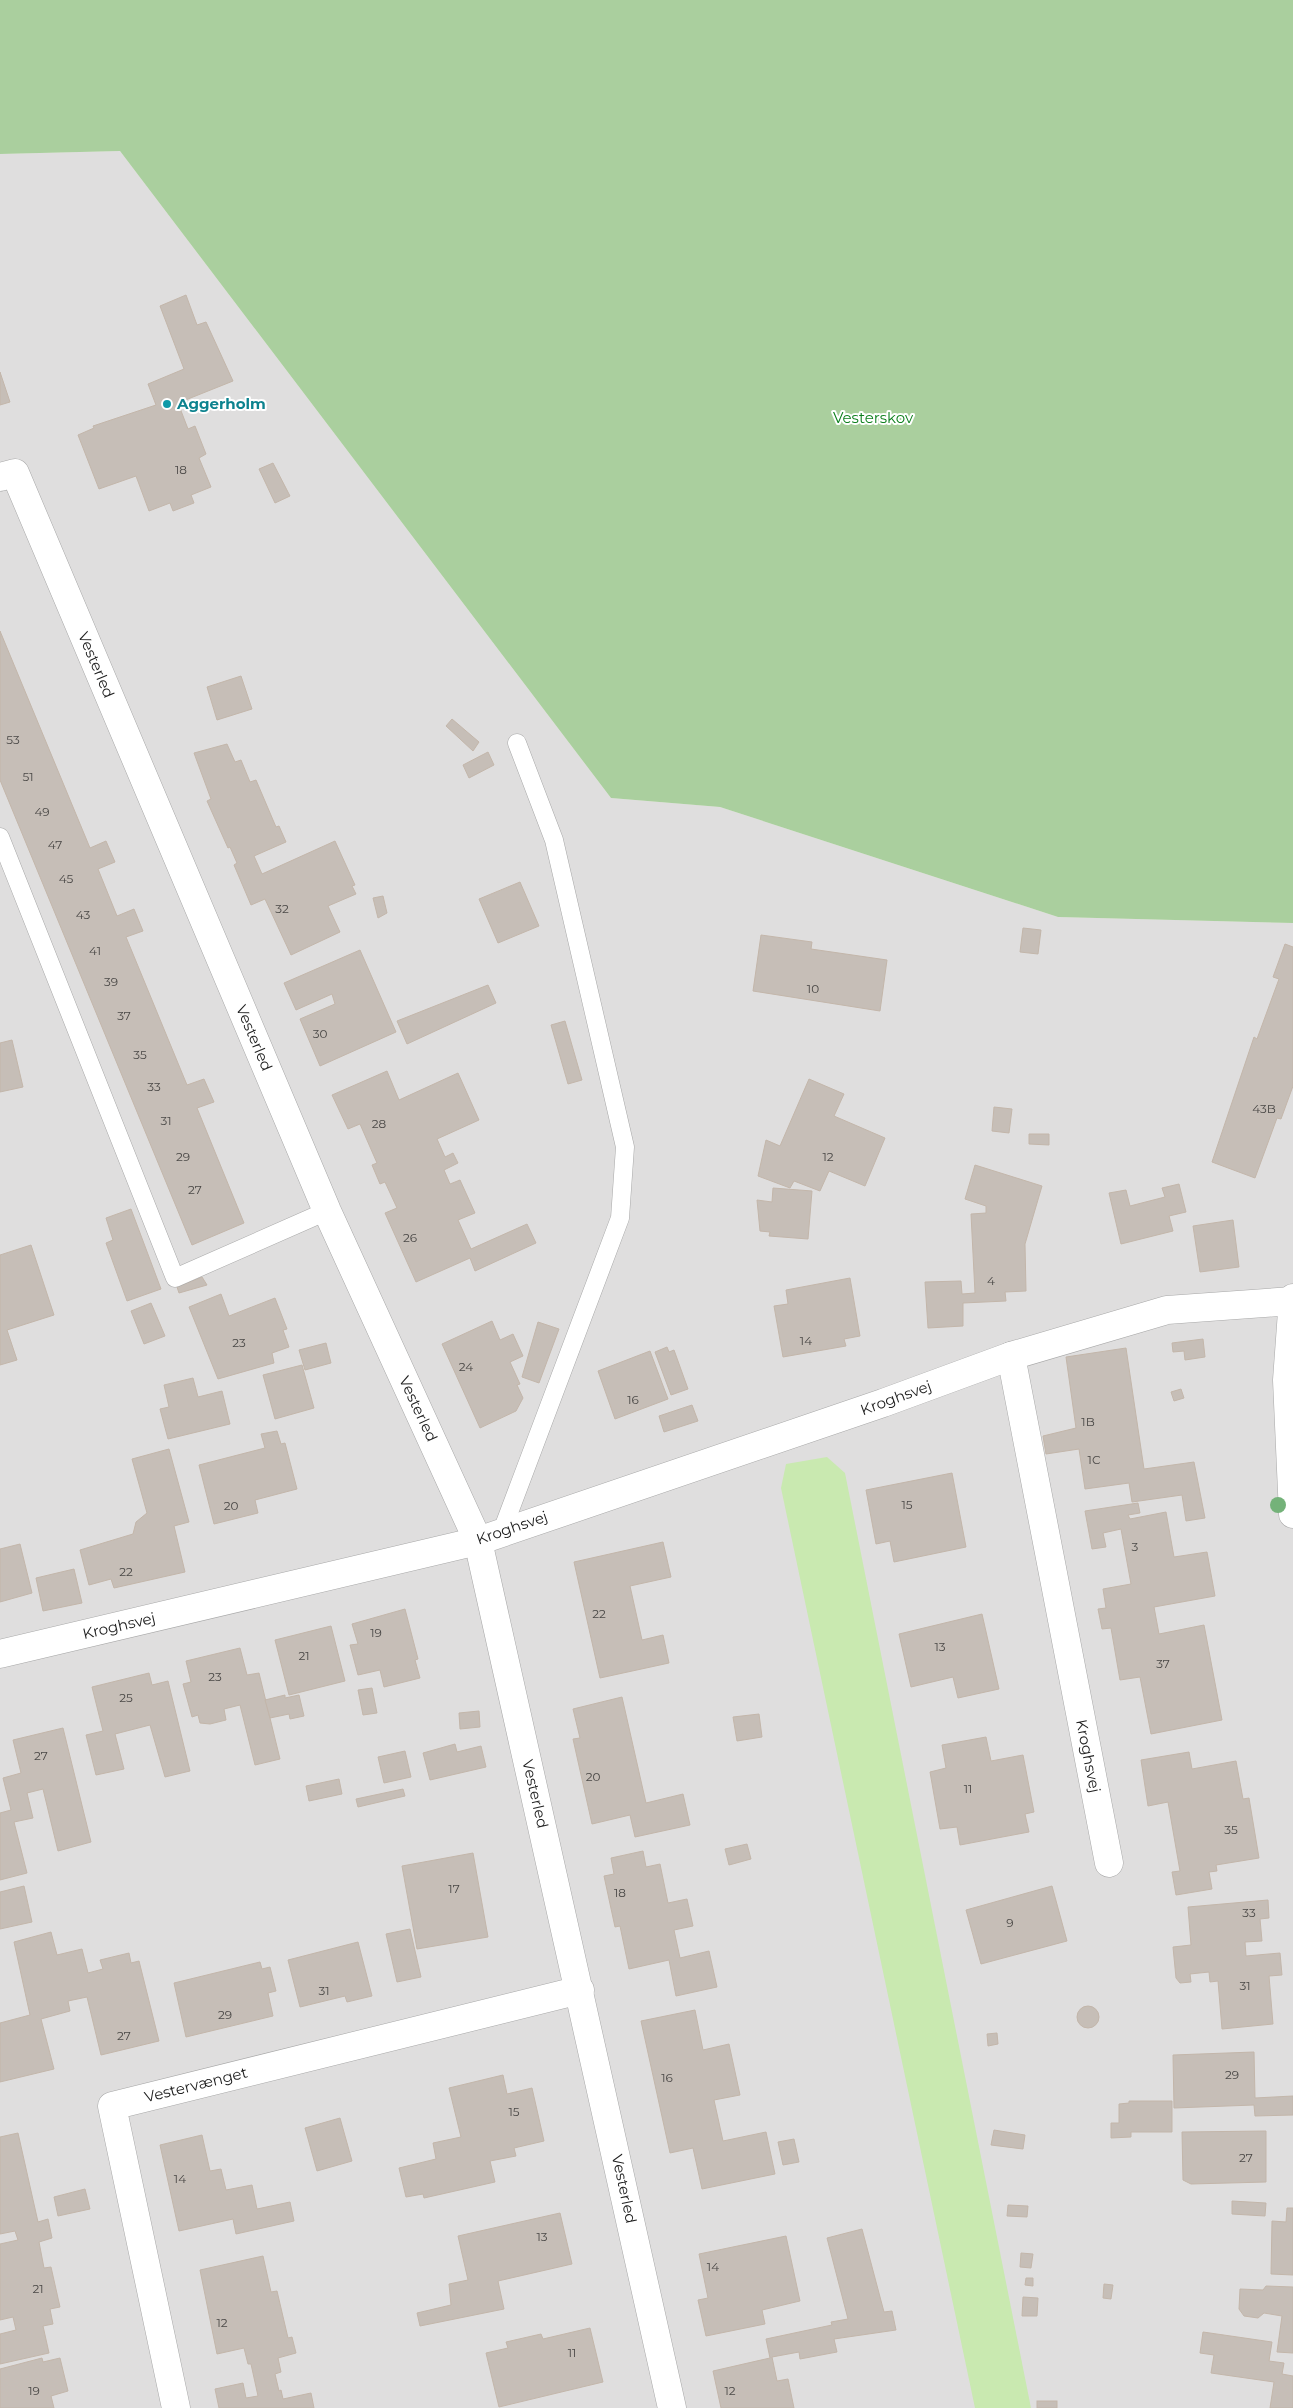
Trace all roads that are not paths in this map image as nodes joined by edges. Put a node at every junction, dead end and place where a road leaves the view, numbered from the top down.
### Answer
1 (0, 477) edge
2 (516, 743) dead end
3 (0, 837) edge
4 (327, 1211) junction
5 (1293, 1299) edge
6 (1011, 1356) junction
7 (1293, 1514) edge
8 (490, 1536) junction
9 (0, 1654) edge
10 (1109, 1863) dead end
11 (580, 1990) junction
12 (176, 2408) edge
13 (672, 2408) edge

1 - 4 street, Vesterled
2 - 8 lane
3 - 4 lane
4 - 8 street, Vesterled
5 - 6 street, Kroghsvej
5 - 7 street
6 - 8 street, Kroghsvej
6 - 10 street, Kroghsvej
8 - 9 street, Kroghsvej
8 - 11 street, Vesterled
11 - 12 street, Vestervænget
11 - 13 street, Vesterled

